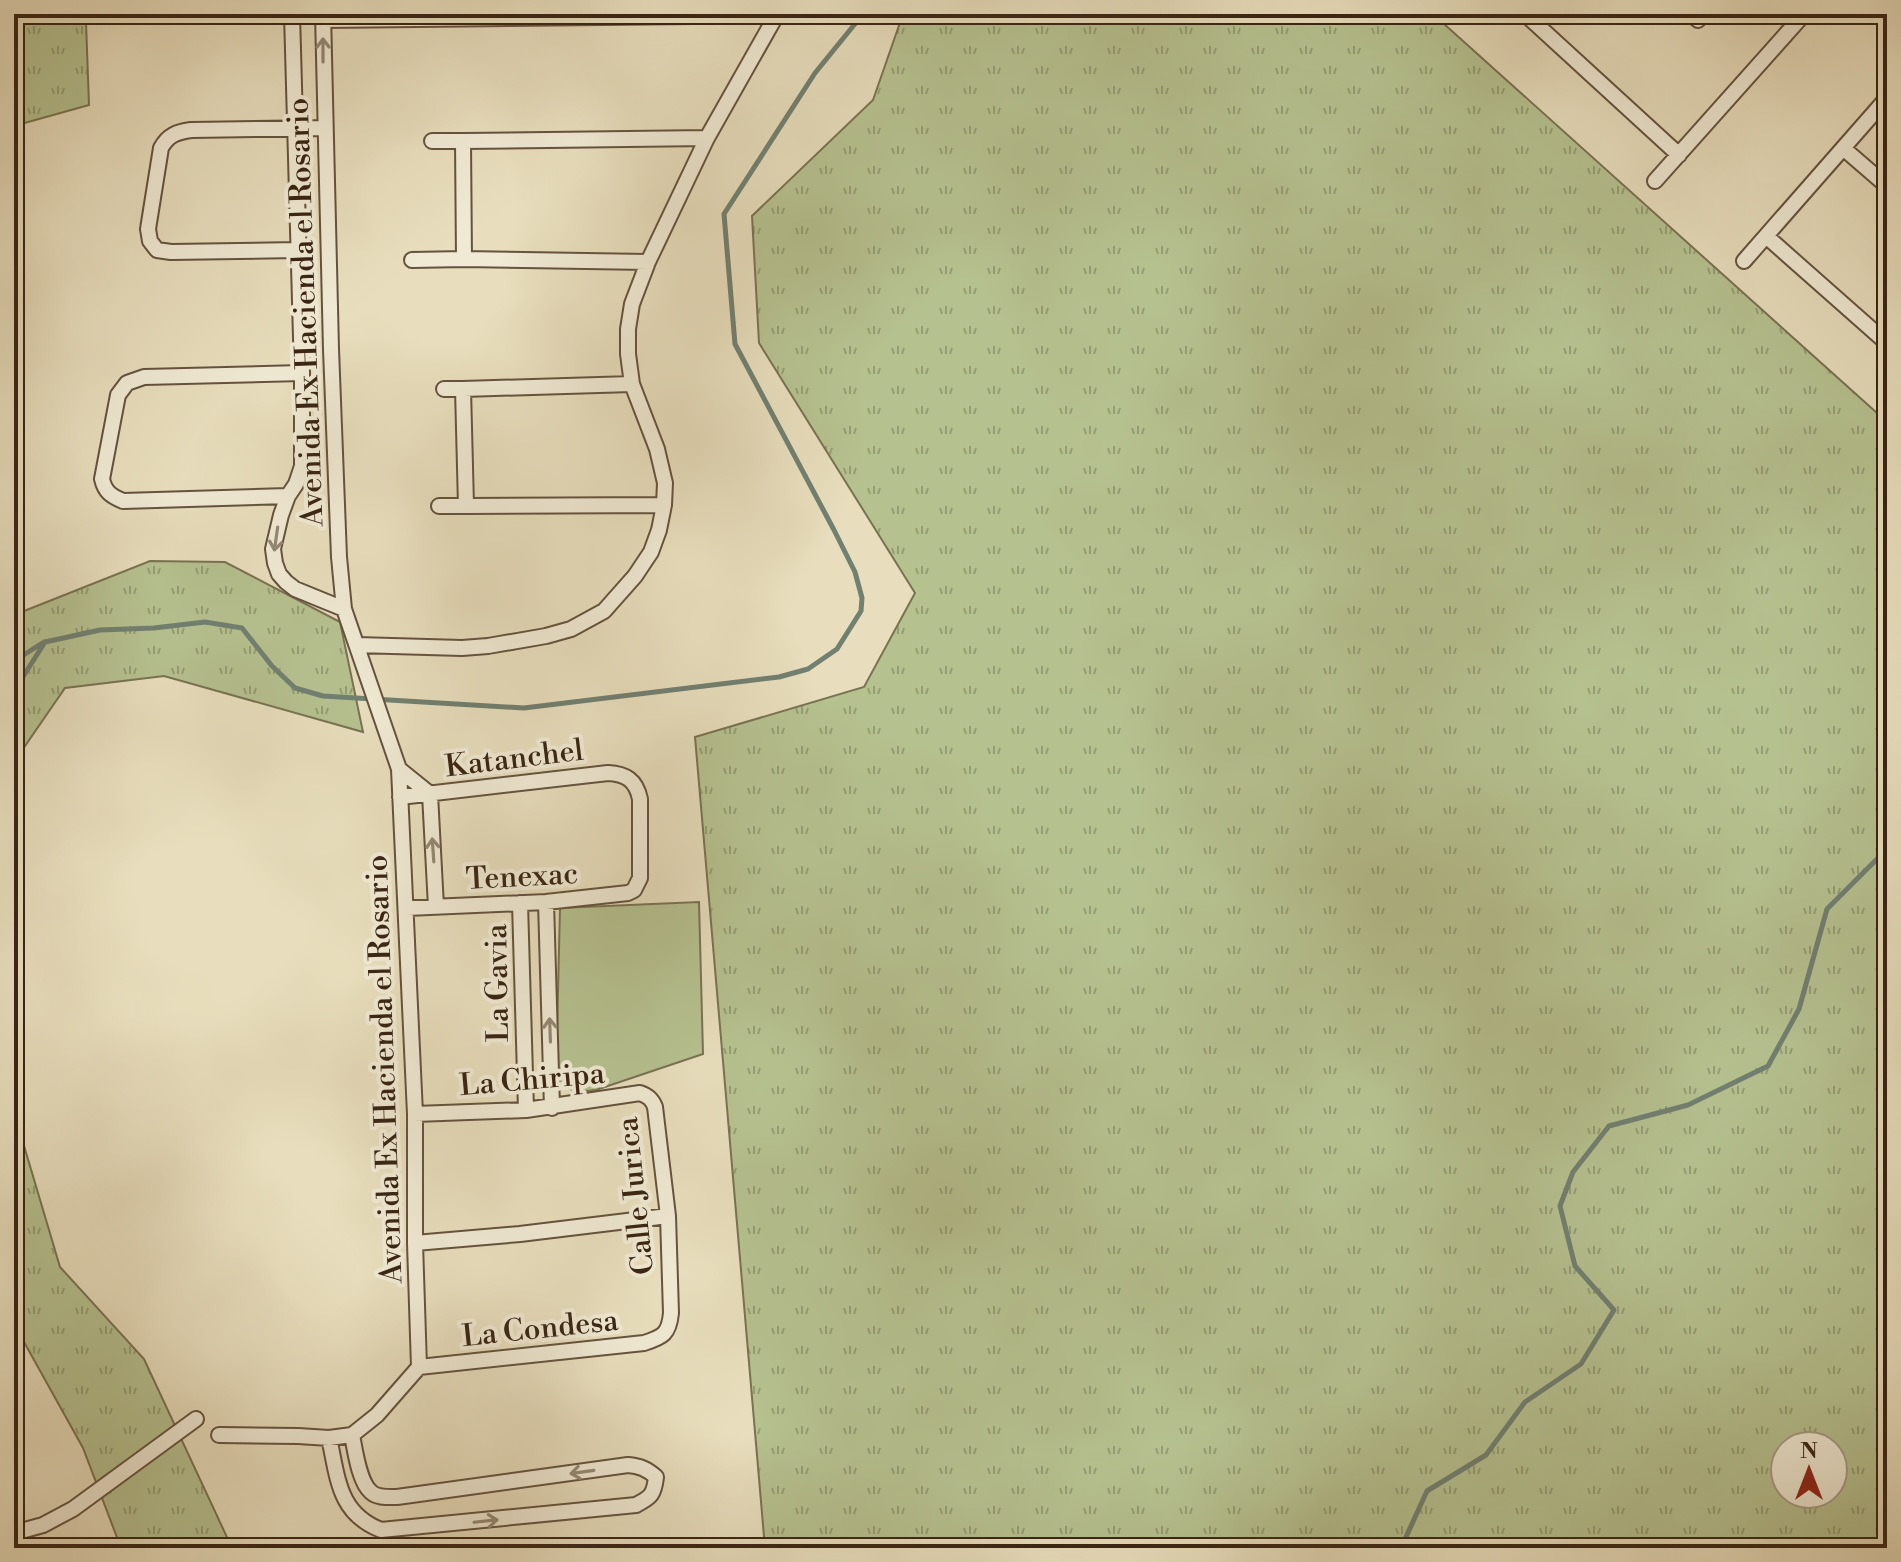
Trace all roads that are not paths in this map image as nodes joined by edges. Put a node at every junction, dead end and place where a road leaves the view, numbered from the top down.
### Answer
1 (292, 14) edge
2 (776, 14) edge
3 (1525, 14) edge
4 (1804, 14) edge
5 (323, 17) edge
6 (1887, 98) edge
7 (296, 128) junction
8 (325, 128) junction
9 (707, 138) junction
10 (432, 141) dead end
11 (463, 141) junction
12 (1843, 148) junction
13 (1679, 155) junction
14 (1655, 181) dead end
15 (1887, 186) edge
16 (1766, 236) junction
17 (298, 250) junction
18 (464, 259) junction
19 (412, 260) dead end
20 (1744, 261) dead end
21 (648, 262) junction
22 (1887, 343) edge
23 (302, 373) junction
24 (632, 384) junction
25 (444, 389) dead end
26 (463, 389) junction
27 (288, 496) junction
28 (664, 505) junction
29 (439, 506) dead end
30 (466, 506) junction
31 (344, 609) junction
32 (357, 645) junction
33 (399, 769) junction
34 (430, 794) junction
35 (400, 797) junction
36 (638, 885) joint
37 (546, 902) junction
38 (520, 903) junction
39 (436, 907) junction
40 (407, 908) junction
41 (652, 1100) joint
42 (552, 1108) junction
43 (526, 1110) junction
44 (415, 1114) junction
45 (668, 1216) junction
46 (415, 1243) junction
47 (665, 1334) joint
48 (419, 1367) junction
49 (196, 1419) dead end
50 (219, 1435) dead end
51 (352, 1435) junction
52 (329, 1438) junction
53 (364, 1482) junction
54 (343, 1498) junction
55 (14, 1533) edge

1 - 7 street, Avenida Ex Hacienda el Rosario
2 - 5 street
2 - 9 street
3 - 13 street
4 - 13 street
8 -> 5 street, Avenida Ex Hacienda el Rosario
6 - 12 street
7 - 8 street
7 - 17 street, Avenida Ex Hacienda el Rosario
7 - 17 street
8 - 31 street, Avenida Ex Hacienda el Rosario
9 - 11 street
9 - 21 street
10 - 11 street
11 - 18 street
12 - 15 street
12 - 16 street
13 - 14 street
16 - 20 street
16 - 22 street
17 - 23 street, Avenida Ex Hacienda el Rosario
18 - 19 street
18 - 21 street
21 - 24 street
23 - 27 street, Avenida Ex Hacienda el Rosario
23 - 27 street
24 - 26 street
24 - 28 street
25 - 26 street
26 - 30 street
27 -> 31 street, Avenida Ex Hacienda el Rosario
28 - 30 street
28 - 32 street
29 - 30 street
31 - 32 street, Avenida Ex Hacienda el Rosario
32 - 33 street, Avenida Ex Hacienda el Rosario
33 - 34 street
33 - 35 street, Avenida Ex Hacienda el Rosario
34 - 35 street, Katanchel
34 - 36 street, Katanchel
39 -> 34 street, Avenida Ex Hacienda el Rosario
35 - 40 street, Avenida Ex Hacienda el Rosario
36 - 37 street, Tenexac
37 - 38 street, Tenexac
42 -> 37 street, La Gavia
38 - 39 street, Tenexac
38 - 43 street, La Gavia
39 - 40 street, Tenexac
40 - 44 street, Avenida Ex Hacienda el Rosario
41 - 42 street, La Chiripa
41 - 45 street, Calle Jurica
42 - 43 street, La Chiripa
43 - 44 street, La Chiripa
44 - 46 street, Avenida Ex Hacienda el Rosario
45 - 46 street
45 - 47 street, Calle Jurica
46 - 48 street, Avenida Ex Hacienda el Rosario
47 - 48 street, La Condesa
48 - 51 street
49 - 55 street
50 - 52 street
51 - 52 street
51 - 53 street
52 - 54 street
53 - 54 street
54 -> 53 street

